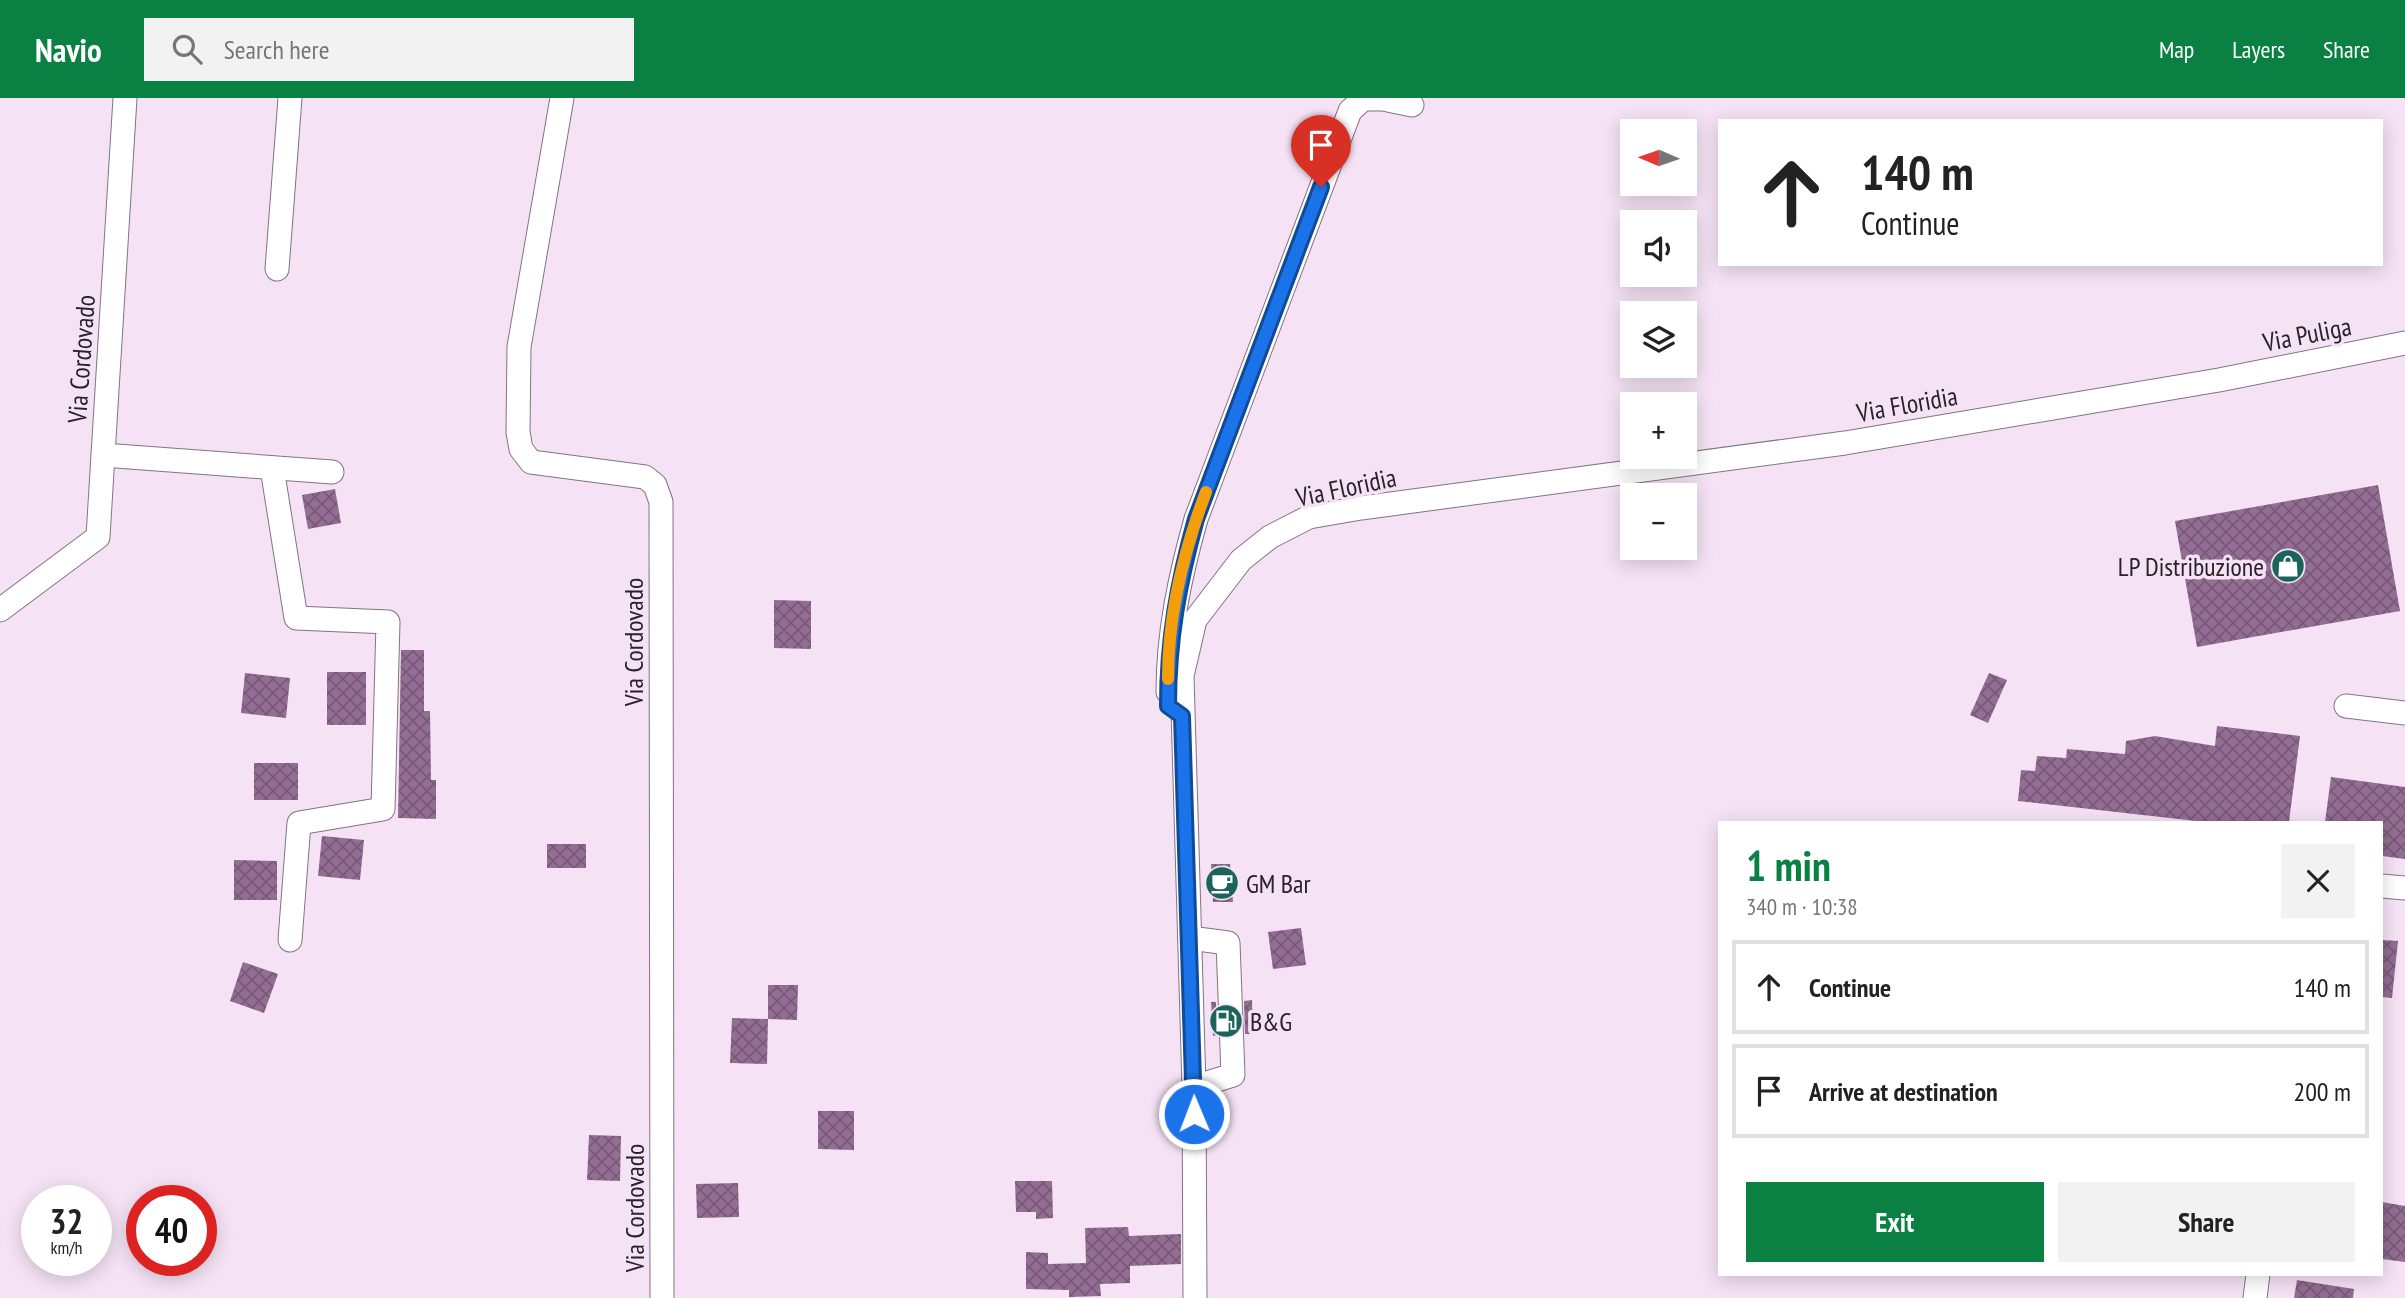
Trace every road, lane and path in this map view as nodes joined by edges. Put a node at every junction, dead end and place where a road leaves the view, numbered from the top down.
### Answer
1 (125, 98) edge
2 (290, 98) edge
3 (562, 98) edge
4 (1412, 105) dead end
5 (277, 269) dead end
6 (2405, 343) edge
7 (2219, 380) joint
8 (103, 455) junction
9 (272, 468) junction
10 (332, 472) dead end
11 (0, 610) edge
12 (2346, 706) dead end
13 (2405, 713) edge
14 (1182, 716) junction
15 (2383, 886) edge
16 (2405, 888) edge
17 (1190, 938) junction
18 (290, 940) dead end
19 (1194, 1087) junction
20 (2258, 1276) edge
21 (662, 1298) edge
22 (1195, 1298) edge
23 (2255, 1298) edge

1 - 8 street, Via Cordovado
2 - 5 street
3 - 21 street, Via Cordovado
4 - 14 street
6 - 7 street, Via Puliga
7 - 14 street, Via Floridia
8 - 9 street, Via Cordovado
8 - 11 street
9 - 10 street, Via Cordovado
9 - 18 street
12 - 13 street
14 - 17 street, Via Floridia
15 - 16 street
17 - 19 street, Via Floridia
17 - 19 street
19 - 22 street, Via Floridia
20 - 23 street

